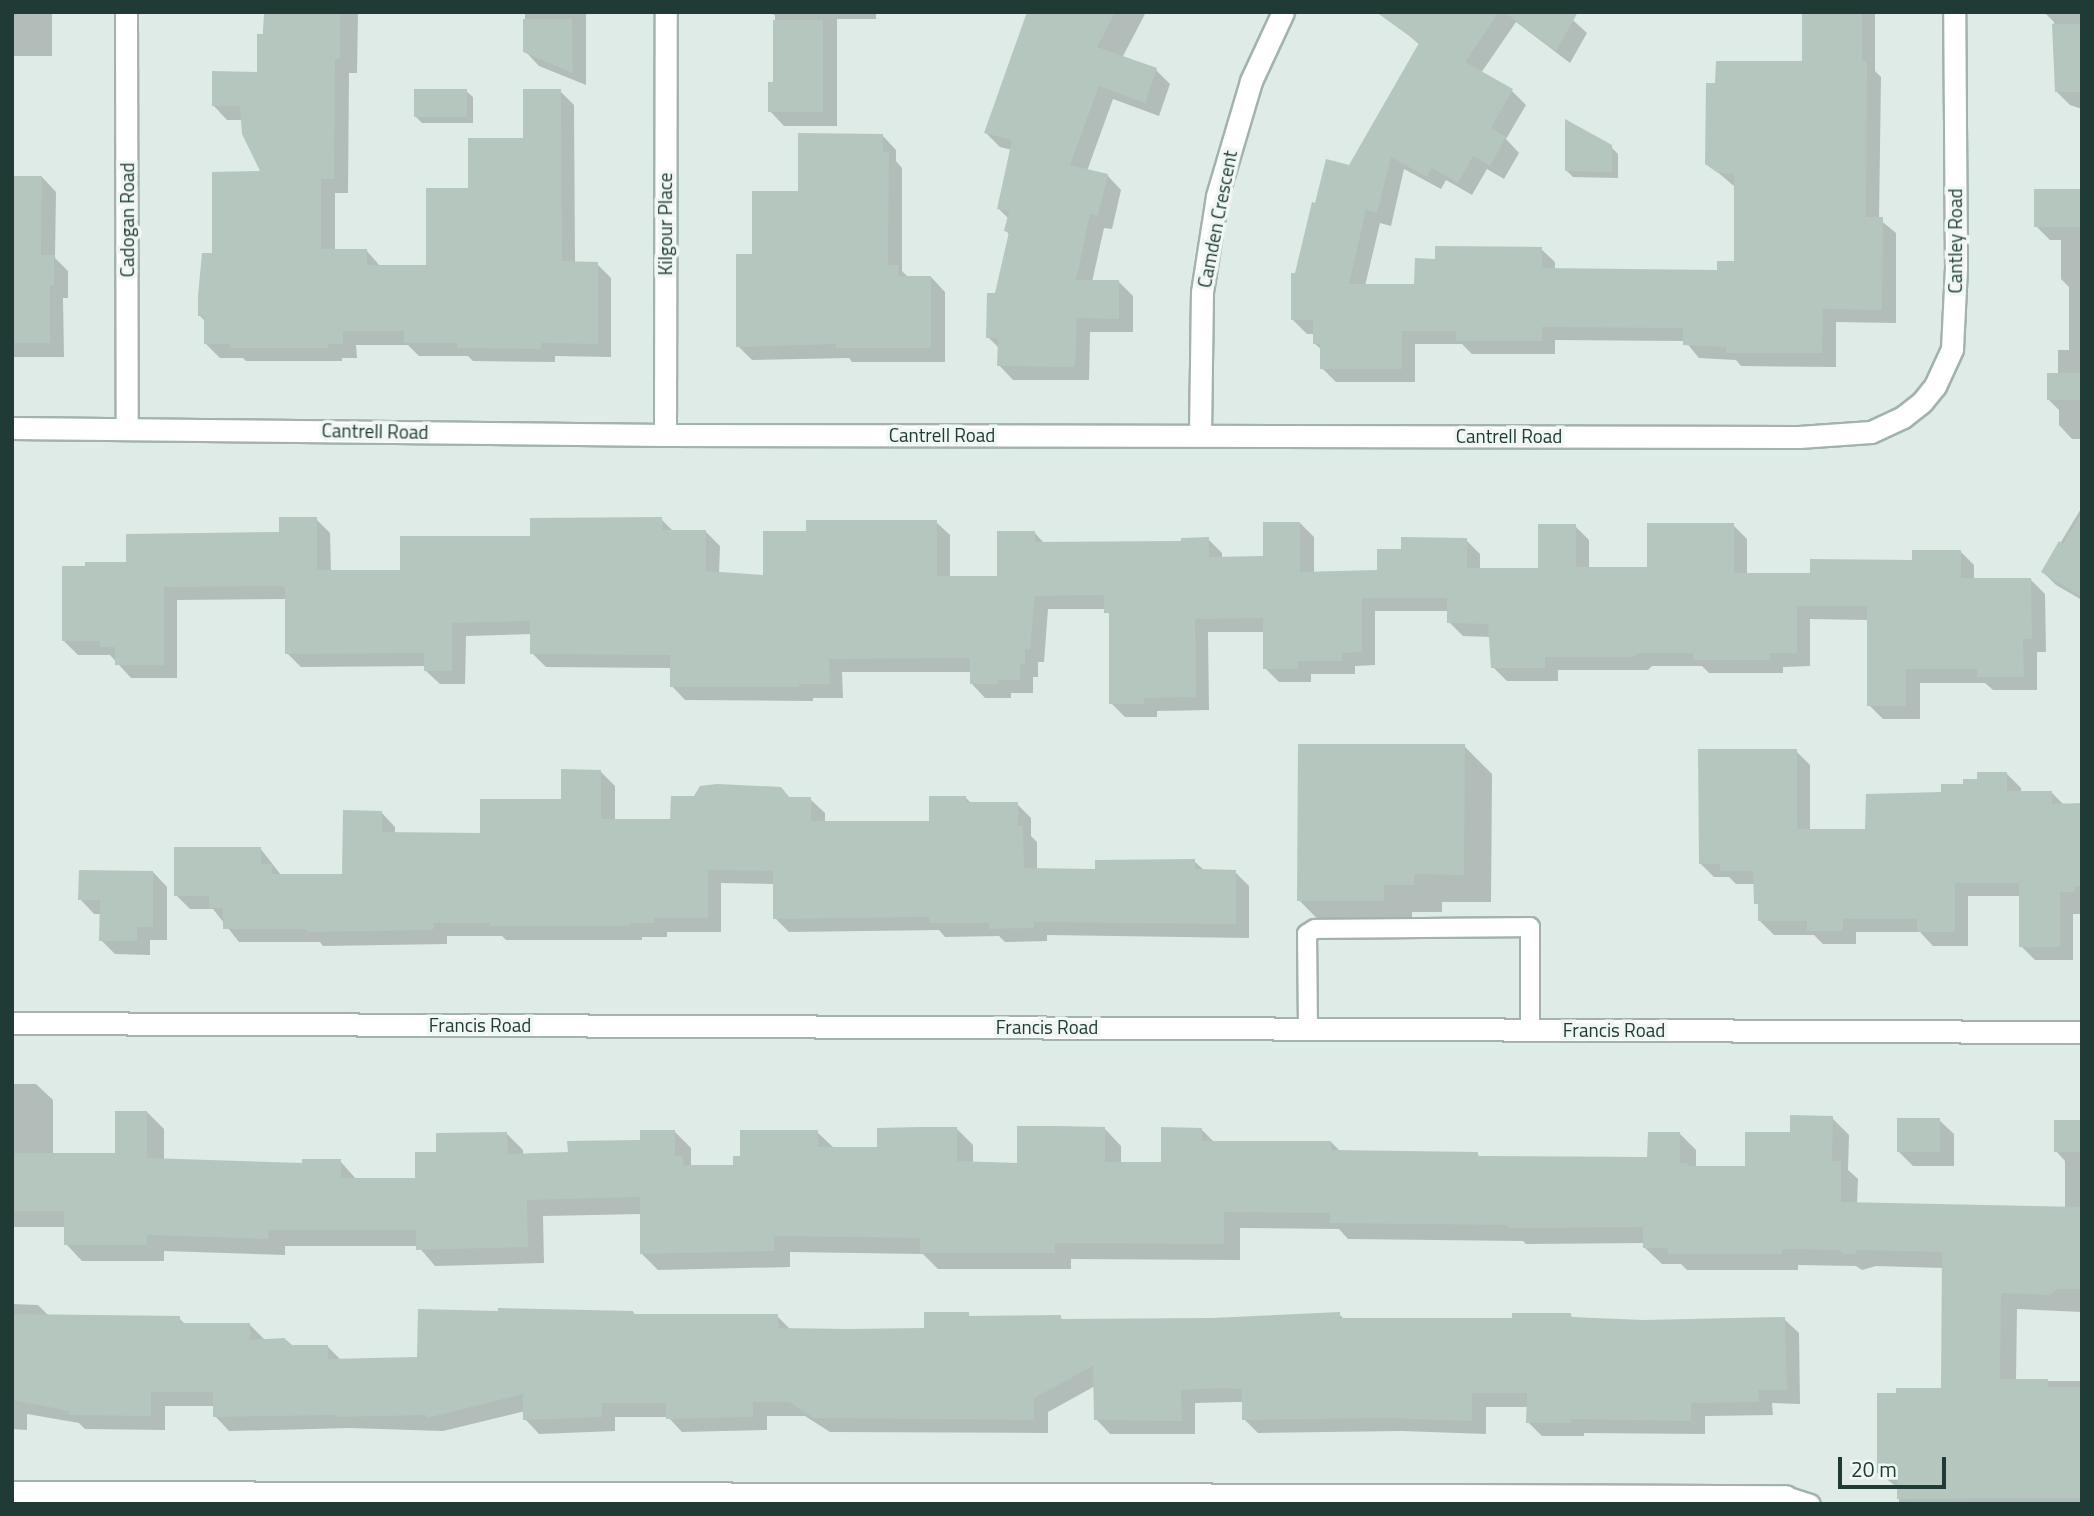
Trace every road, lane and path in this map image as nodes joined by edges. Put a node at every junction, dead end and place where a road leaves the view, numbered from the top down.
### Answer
1 (126, 12) edge
2 (666, 12) edge
3 (1283, 12) edge
4 (1954, 12) edge
5 (12, 428) edge
6 (127, 428) junction
7 (1871, 432) joint
8 (665, 435) junction
9 (1200, 435) junction
10 (12, 1023) edge
11 (1308, 1028) junction
12 (1530, 1029) junction
13 (2082, 1032) edge
14 (12, 1492) edge
15 (1786, 1496) joint
16 (1456, 1499) edge
17 (1811, 1504) edge

1 - 6 street, Cadogan Road
2 - 8 street, Kilgour Place
3 - 9 street, Camden Crescent
4 - 7 street, Cantley Road
5 - 6 street, Cantrell Road
6 - 8 street, Cantrell Road
7 - 9 street, Cantrell Road
8 - 9 street, Cantrell Road
10 - 11 street, Francis Road
11 - 12 street, Francis Road
11 - 12 lane
12 - 13 street, Francis Road
14 - 16 street
15 - 16 street
15 - 17 lane

